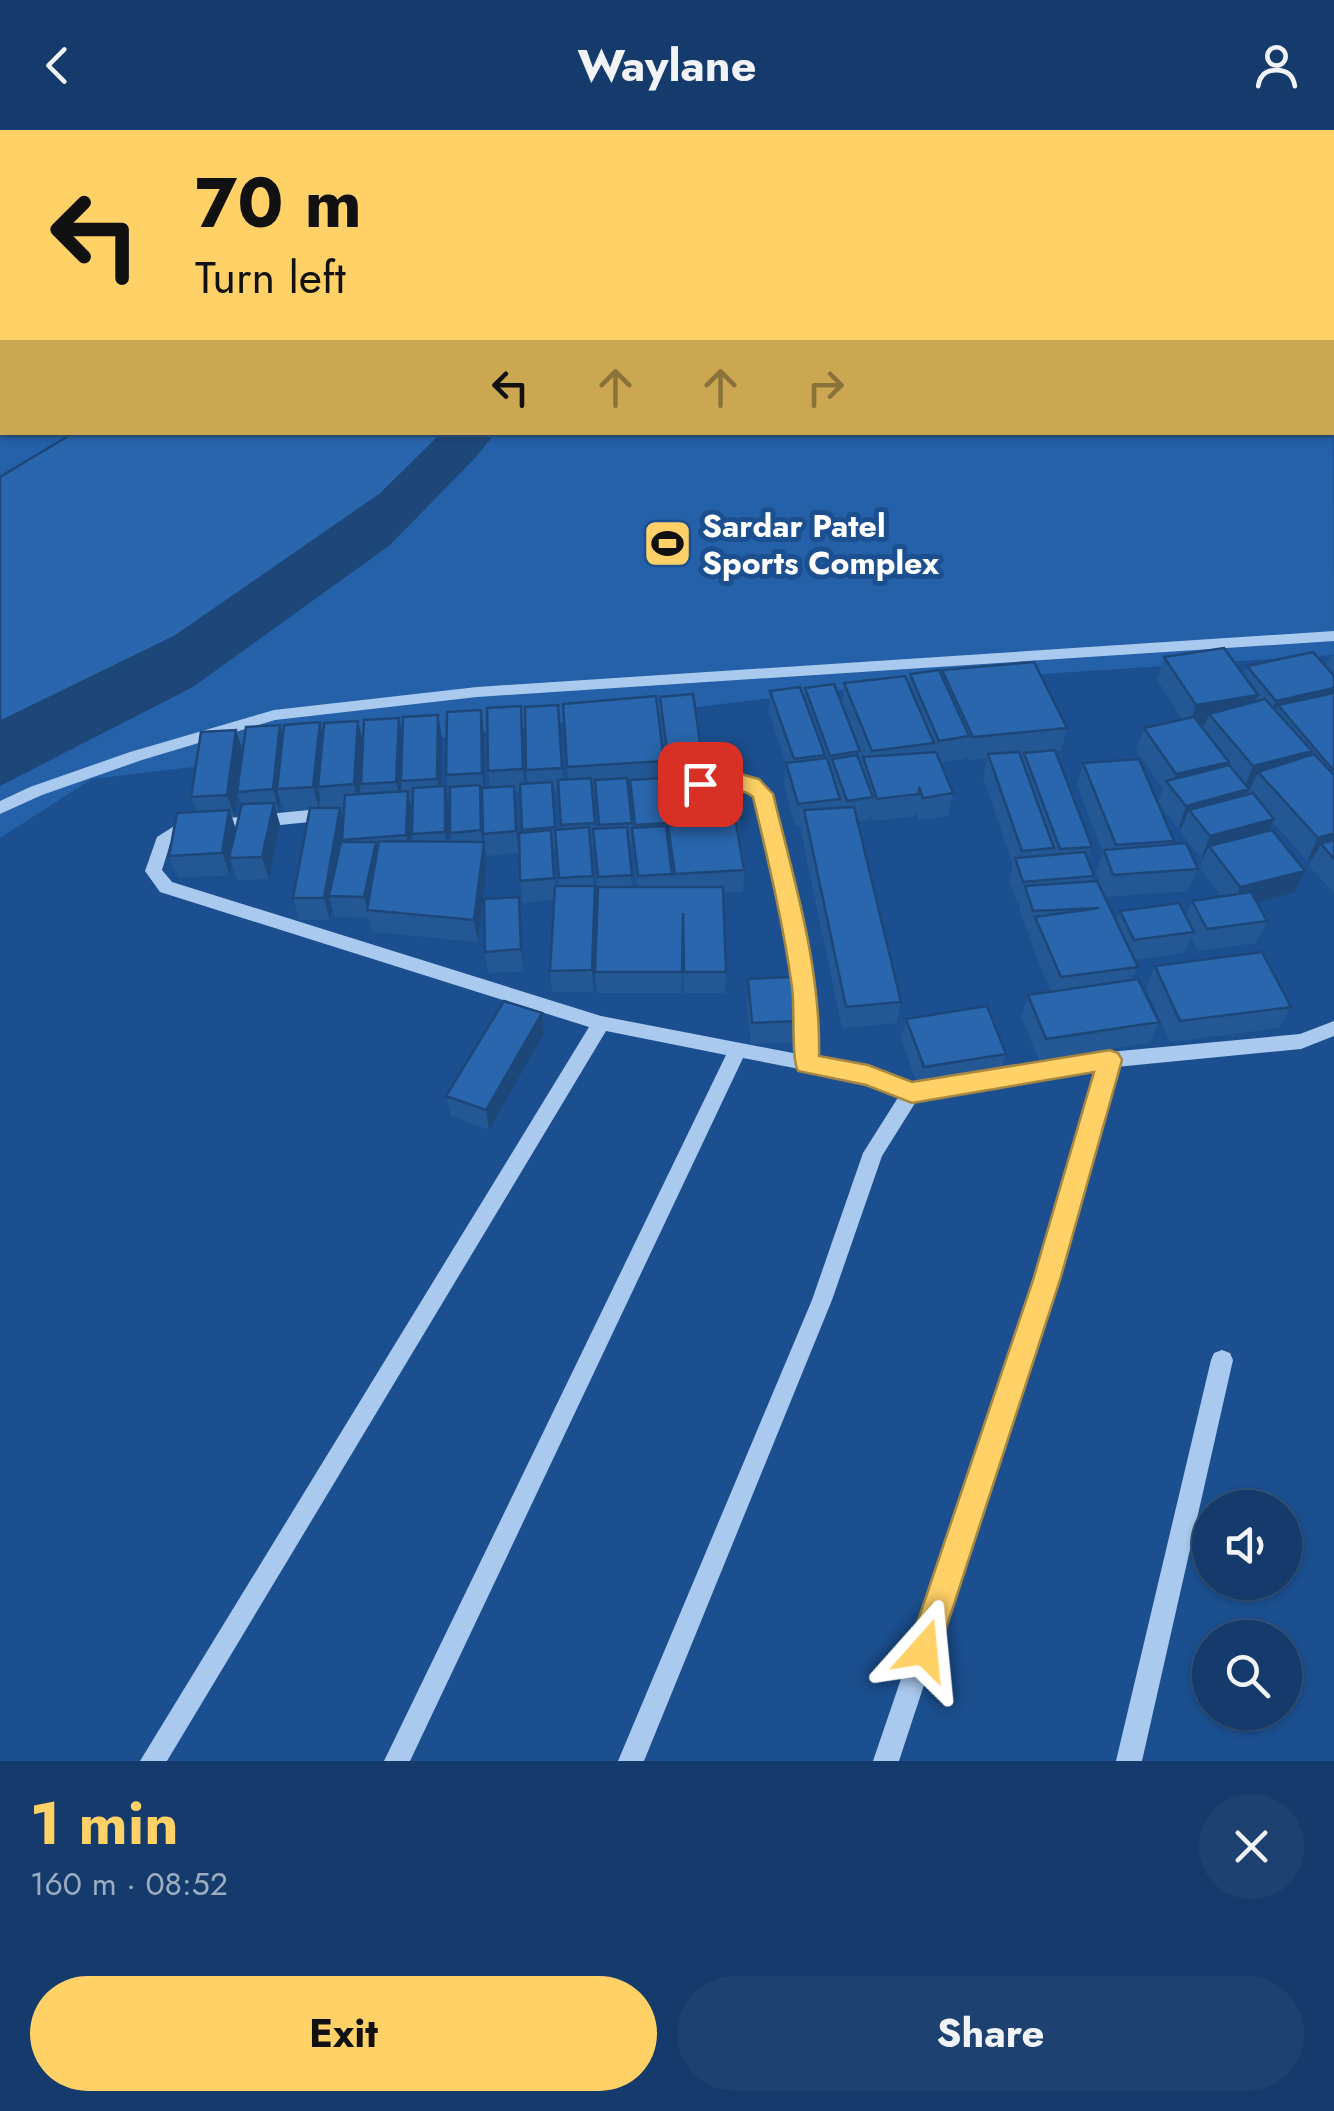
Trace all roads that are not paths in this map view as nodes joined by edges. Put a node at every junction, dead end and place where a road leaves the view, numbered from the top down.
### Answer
1 (1334, 636) edge
2 (698, 784) edge
3 (0, 808) edge
4 (390, 808) edge
5 (601, 1023) junction
6 (1334, 1028) edge
7 (738, 1051) junction
8 (1110, 1060) junction
9 (806, 1064) junction
10 (912, 1092) junction
11 (1222, 1360) dead end
12 (154, 1761) edge
13 (396, 1761) edge
14 (631, 1761) edge
15 (886, 1761) edge
16 (1128, 1761) edge

1 - 3 street
2 - 9 street
4 - 5 street
5 - 7 street
5 - 12 street
6 - 8 street
7 - 9 street
7 - 13 street
8 - 10 street
8 - 15 street
9 - 10 street
10 - 14 street
11 - 16 street

